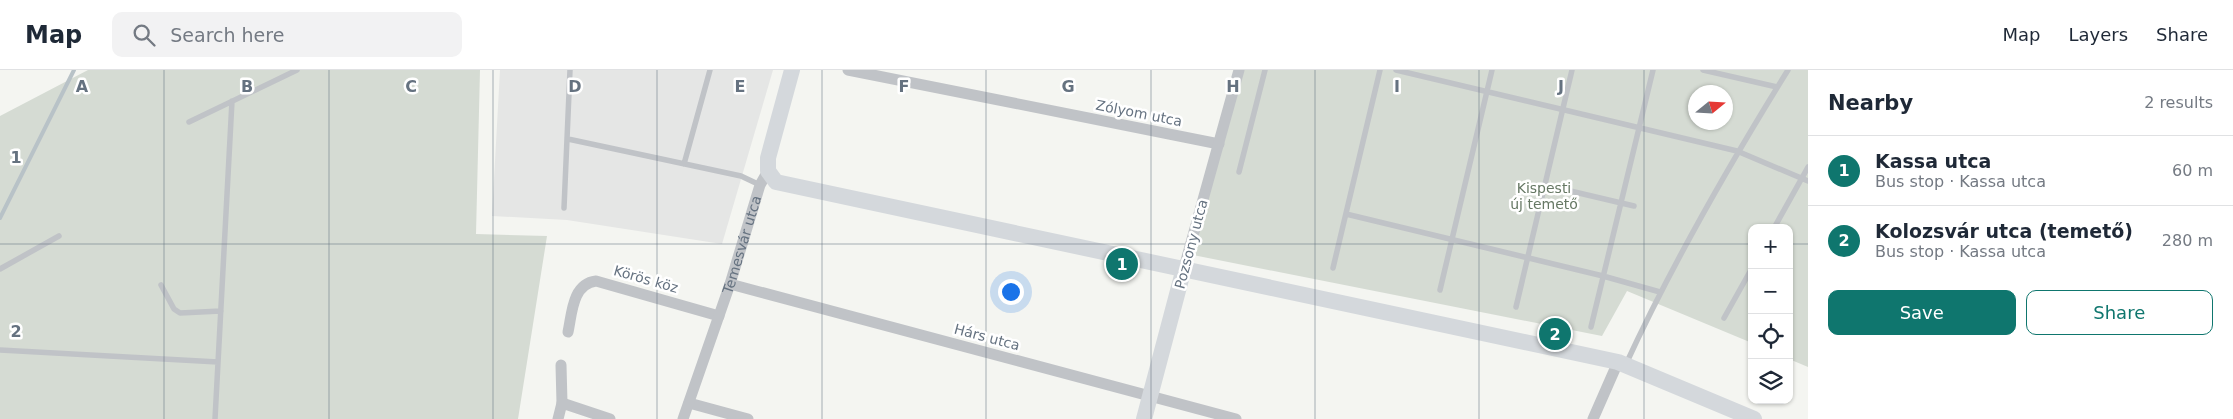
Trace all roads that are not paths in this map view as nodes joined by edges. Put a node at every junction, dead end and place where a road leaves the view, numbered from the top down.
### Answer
1 (297, 70) edge
2 (570, 70) edge
3 (710, 70) edge
4 (792, 70) edge
5 (848, 70) edge
6 (1239, 70) edge
7 (1265, 70) edge
8 (1380, 70) edge
9 (1396, 70) edge
10 (1492, 70) edge
11 (1572, 70) edge
12 (1653, 70) edge
13 (1703, 70) edge
14 (1788, 70) edge
15 (1777, 87) junction
16 (1487, 92) junction
17 (232, 101) junction
18 (1562, 110) junction
19 (189, 122) dead end
20 (1639, 128) junction
21 (568, 139) junction
22 (1218, 144) junction
23 (1738, 151) junction
24 (684, 164) junction
25 (1808, 167) edge
26 (1239, 172) dead end
27 (764, 178) junction
28 (1805, 179) edge
29 (1545, 185) junction
30 (1621, 203) junction
31 (1634, 206) dead end
32 (564, 208) dead end
33 (1346, 214) junction
34 (1777, 224) edge
35 (58, 236) dead end
36 (1452, 240) junction
37 (1527, 258) junction
38 (1184, 268) junction
39 (1332, 268) dead end
40 (0, 269) edge
41 (1751, 269) edge
42 (1603, 276) junction
43 (730, 284) junction
44 (161, 285) dead end
45 (1440, 290) dead end
46 (1660, 292) junction
47 (1516, 307) dead end
48 (221, 311) junction
49 (719, 316) junction
50 (1724, 318) dead end
51 (1592, 327) dead end
52 (568, 332) dead end
53 (0, 350) edge
54 (218, 362) junction
55 (1622, 363) junction
56 (561, 365) dead end
57 (1150, 396) junction
58 (562, 403) junction
59 (689, 403) junction
60 (215, 419) edge
61 (558, 419) edge
62 (610, 419) edge
63 (683, 419) edge
64 (748, 419) edge
65 (1144, 419) edge
66 (1236, 419) edge
67 (1593, 419) edge
68 (1754, 419) edge

1 - 17 lane
2 - 21 lane
3 - 24 lane
4 - 27 street, Temesvár utca
5 - 22 street, Zólyom utca
6 - 22 street, Pozsony utca
7 - 26 lane
8 - 33 lane
9 - 16 lane
10 - 16 lane
11 - 18 lane
12 - 20 lane
13 - 15 lane
14 - 15 lane
15 - 23 lane
16 - 18 lane
16 - 36 lane
17 - 19 lane
17 - 48 lane
18 - 20 lane
18 - 29 lane
20 - 23 lane
20 - 30 lane
21 - 24 lane
21 - 32 lane
22 - 38 street, Pozsony utca
23 - 28 lane
23 - 46 lane
24 - 27 lane
25 - 28 lane
27 - 38 street
27 - 43 street, Temesvár utca
28 - 34 lane
29 - 30 lane
29 - 37 lane
30 - 31 lane
30 - 42 lane
33 - 36 lane
33 - 39 lane
35 - 40 lane
36 - 37 lane
36 - 45 lane
37 - 42 lane
37 - 47 lane
38 - 55 street
38 - 57 street, Pozsony utca
41 - 50 lane
42 - 46 lane
42 - 51 lane
43 - 49 street, Temesvár utca
43 - 57 street, Hárs utca
44 - 48 lane
46 - 55 lane
48 - 54 lane
49 - 52 street, Körös köz
49 - 59 street, Temesvár utca
53 - 54 lane
54 - 60 lane
55 - 67 street
55 - 68 street
56 - 58 street
57 - 65 street, Pozsony utca
57 - 66 street, Hárs utca
58 - 61 street
58 - 62 street
59 - 63 street, Temesvár utca
59 - 64 street

